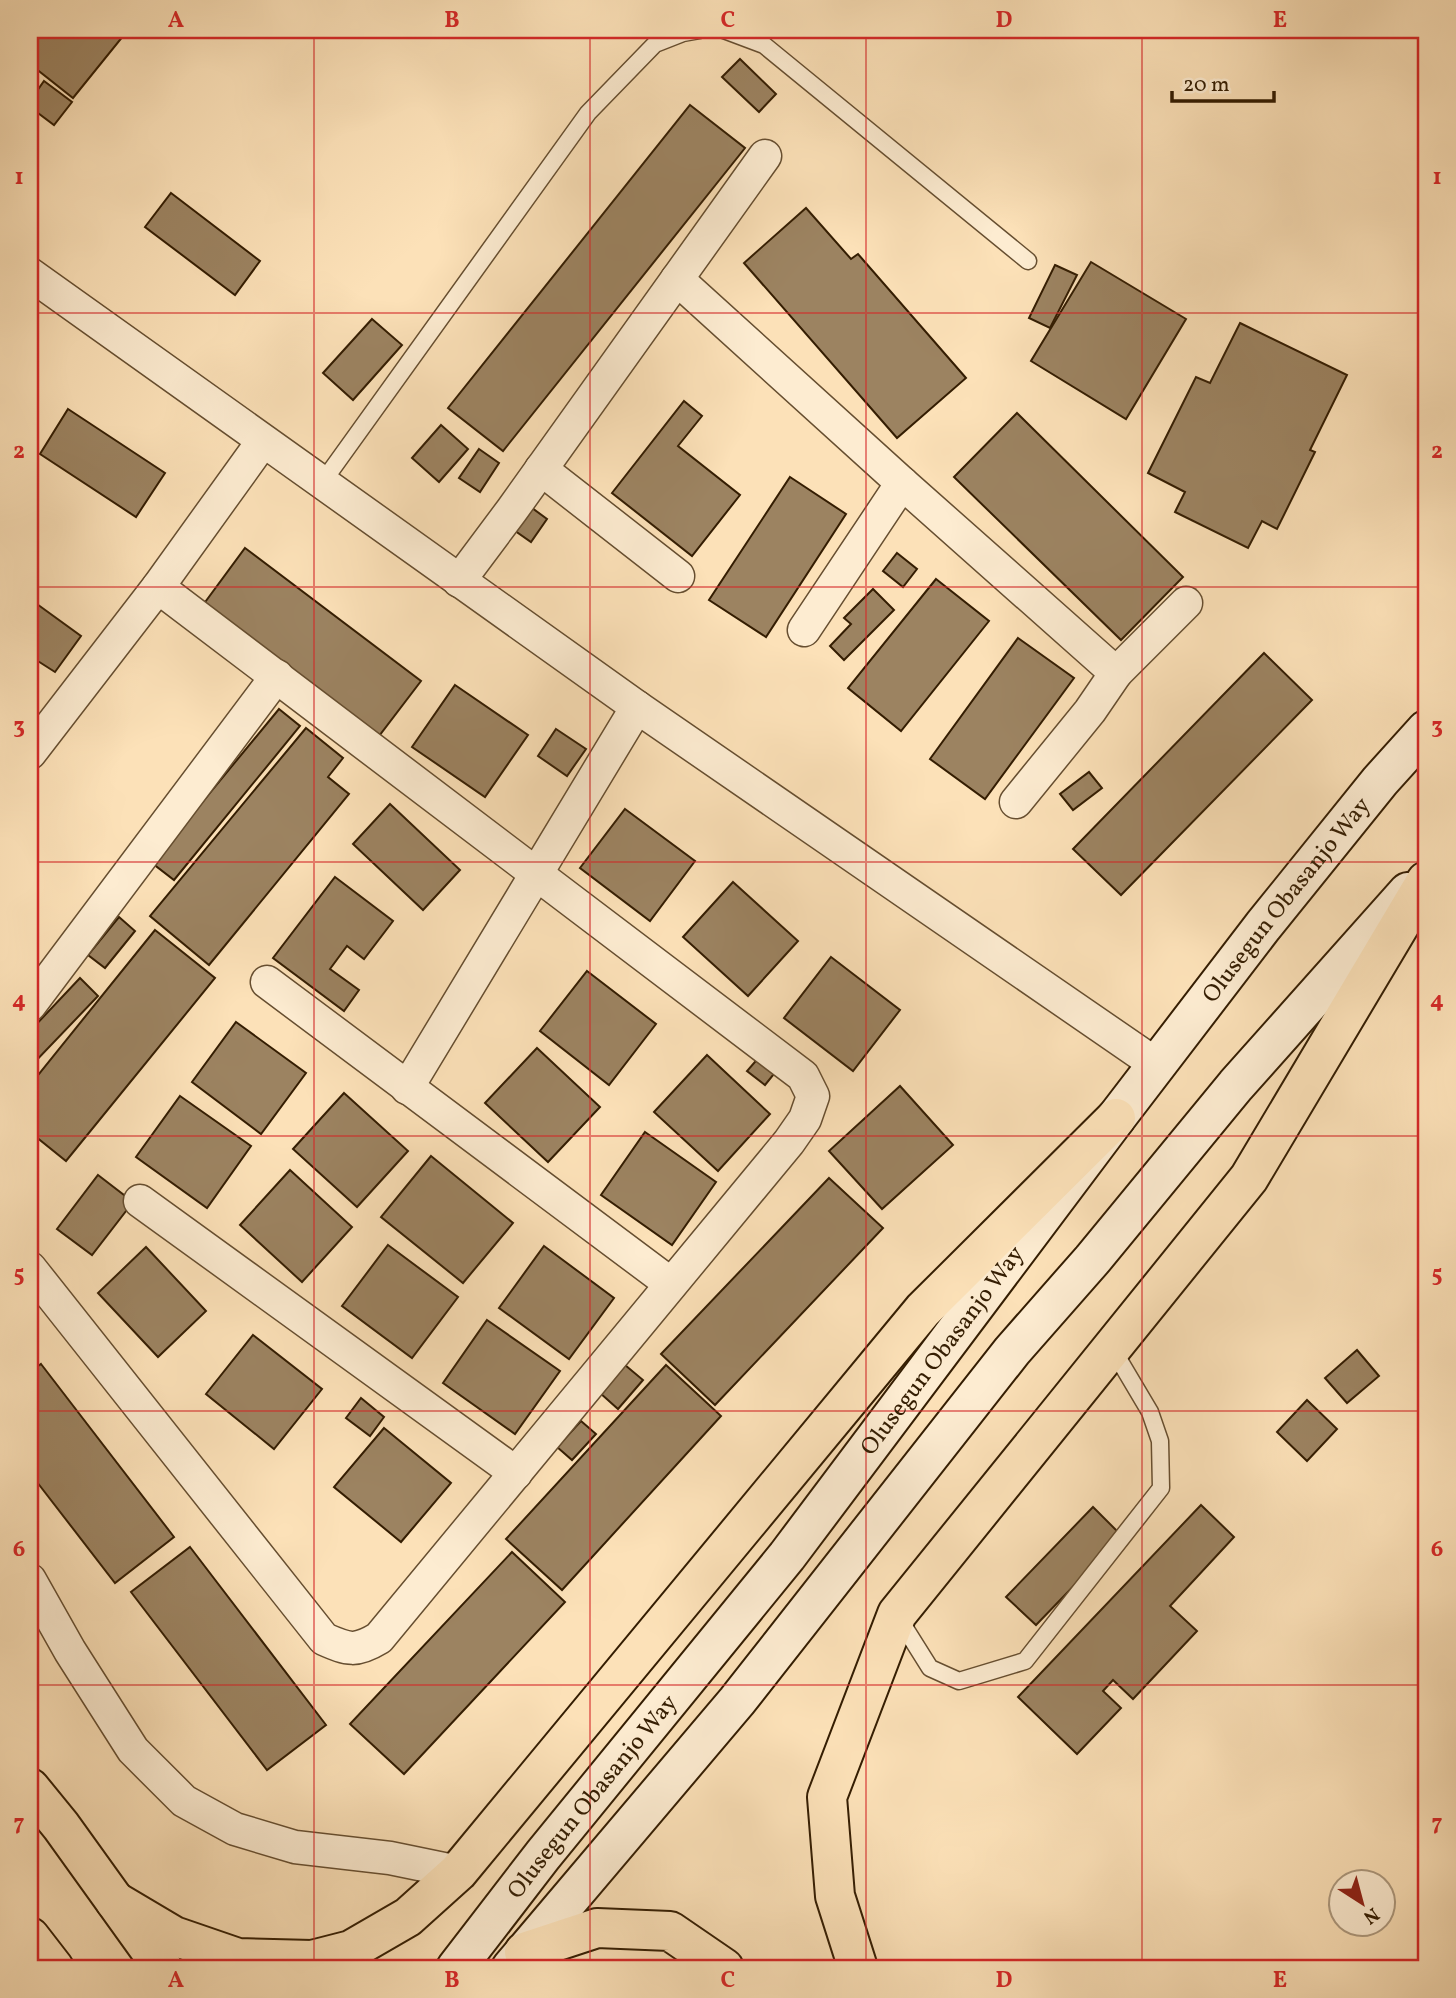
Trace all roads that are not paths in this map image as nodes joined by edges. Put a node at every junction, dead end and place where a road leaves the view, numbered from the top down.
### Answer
1 (724, 30) edge
2 (689, 31) edge
3 (765, 156) dead end
4 (1028, 261) dead end
5 (30, 274) edge
6 (677, 279) junction
7 (263, 441) junction
8 (541, 469) junction
9 (322, 483) junction
10 (902, 483) junction
11 (678, 576) dead end
12 (459, 581) junction
13 (158, 587) junction
14 (1186, 603) dead end
15 (804, 630) dead end
16 (1116, 673) junction
17 (277, 676) junction
18 (637, 707) junction
19 (1426, 730) edge
20 (30, 752) edge
21 (1016, 802) dead end
22 (1426, 872) edge
23 (537, 873) junction
24 (1426, 881) edge
25 (267, 982) dead end
26 (30, 1005) edge
27 (1157, 1065) junction
28 (407, 1088) junction
29 (1116, 1118) junction
30 (140, 1201) dead end
31 (30, 1268) edge
32 (671, 1284) junction
33 (1112, 1348) junction
34 (516, 1473) junction
35 (30, 1580) edge
36 (897, 1615) junction
37 (30, 1788) edge
38 (458, 1871) junction
39 (115, 1901) junction
40 (30, 1937) edge
41 (517, 1960) edge
42 (54, 1968) edge
43 (163, 1968) edge
44 (456, 1968) edge
45 (724, 1968) edge
46 (858, 1968) edge

1 - 4 lane
2 - 9 lane
3 - 6 street
5 - 7 street
6 - 8 street
6 - 10 street
7 - 9 street
7 - 13 street
8 - 11 street
8 - 12 street
9 - 12 street
10 - 15 street
10 - 16 street
12 - 18 street
13 - 17 street
13 - 20 street
14 - 16 street
16 - 21 street
17 - 23 street
17 - 26 street
18 - 23 street
18 - 27 street
19 - 27 main road, Olusegun Obasanjo Way
22 - 41 main road, Olusegun Obasanjo Way
23 - 28 street
23 - 32 street
24 - 33 highway
25 - 28 street
27 - 29 main road, Olusegun Obasanjo Way
28 - 32 street
29 - 38 highway
29 - 44 main road, Olusegun Obasanjo Way
30 - 34 street
31 - 34 street
32 - 34 street
33 - 36 highway
33 - 36 lane
35 - 38 street
36 - 46 highway
37 - 39 highway
38 - 39 highway
39 - 43 highway
40 - 42 highway
41 - 45 highway

